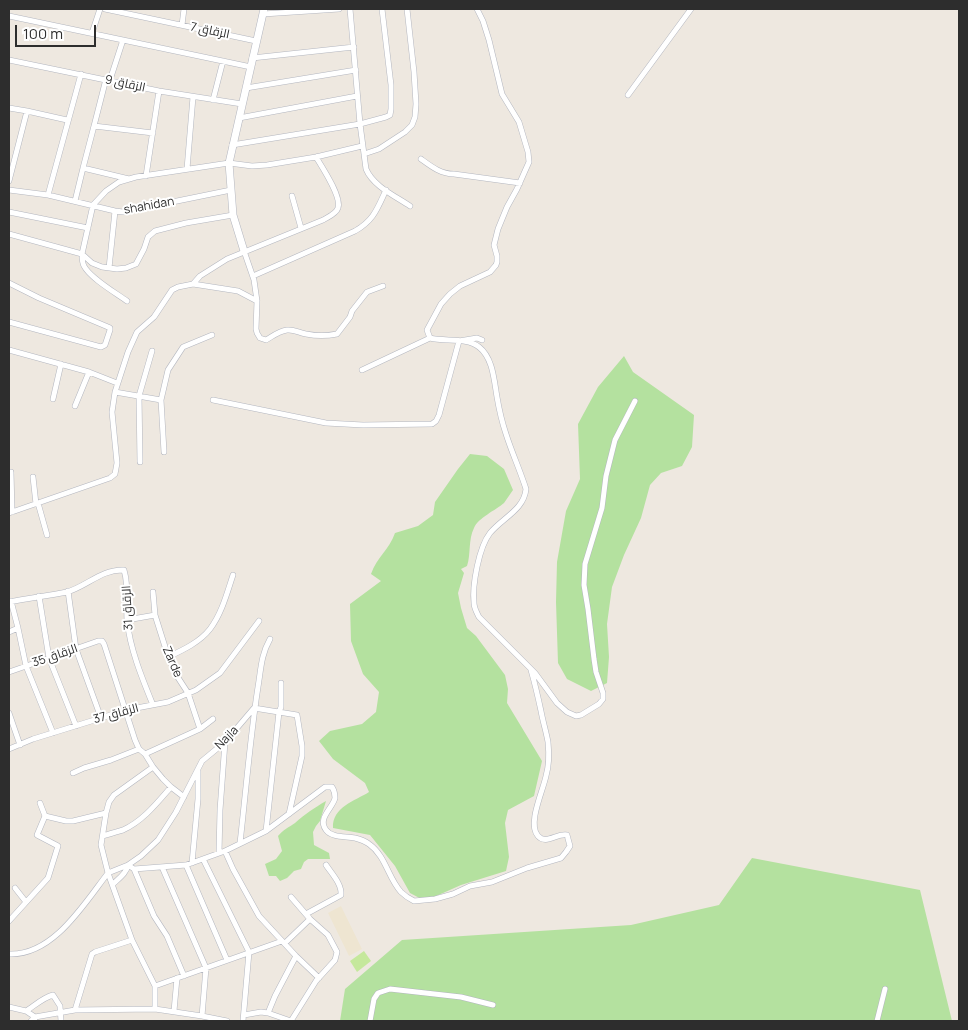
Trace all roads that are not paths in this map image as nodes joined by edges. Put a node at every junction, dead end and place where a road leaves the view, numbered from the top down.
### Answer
1 (100, 9) edge
2 (105, 9) edge
3 (184, 9) edge
4 (339, 9) edge
5 (350, 9) edge
6 (382, 9) edge
7 (407, 9) edge
8 (477, 9) edge
9 (691, 9) edge
10 (263, 12) edge
11 (9, 16) edge
12 (182, 25) junction
13 (92, 33) junction
14 (123, 40) junction
15 (256, 41) junction
16 (354, 47) junction
17 (252, 58) junction
18 (9, 60) edge
19 (223, 61) junction
20 (251, 67) junction
21 (356, 70) junction
22 (81, 74) junction
23 (108, 80) junction
24 (246, 88) junction
25 (159, 91) junction
26 (628, 95) dead end
27 (193, 96) junction
28 (358, 96) junction
29 (213, 100) junction
30 (242, 104) junction
31 (9, 108) edge
32 (27, 111) junction
33 (239, 118) junction
34 (67, 120) junction
35 (360, 124) junction
36 (94, 126) junction
37 (153, 133) junction
38 (232, 145) junction
39 (362, 146) junction
40 (364, 154) junction
41 (316, 157) junction
42 (421, 159) dead end
43 (229, 163) junction
44 (82, 168) junction
45 (187, 170) junction
46 (146, 176) junction
47 (130, 179) junction
48 (9, 181) edge
49 (520, 182) junction
50 (9, 190) edge
51 (231, 190) junction
52 (386, 190) junction
53 (48, 195) junction
54 (292, 196) dead end
55 (75, 201) junction
56 (93, 205) junction
57 (410, 206) dead end
58 (115, 211) junction
59 (9, 212) edge
60 (233, 215) junction
61 (88, 228) junction
62 (301, 228) junction
63 (9, 234) edge
64 (244, 251) junction
65 (82, 254) junction
66 (109, 268) junction
67 (253, 276) junction
68 (9, 283) edge
69 (193, 284) junction
70 (384, 286) dead end
71 (257, 300) junction
72 (127, 301) dead end
73 (9, 322) edge
74 (212, 335) dead end
75 (430, 338) junction
76 (482, 340) dead end
77 (459, 341) junction
78 (9, 350) edge
79 (152, 351) dead end
80 (61, 364) junction
81 (362, 370) dead end
82 (89, 372) junction
83 (117, 383) junction
84 (114, 392) junction
85 (139, 396) junction
86 (52, 399) dead end
87 (161, 400) junction
88 (213, 400) dead end
89 (635, 401) dead end
90 (75, 406) dead end
91 (164, 452) dead end
92 (140, 462) dead end
93 (11, 472) dead end
94 (33, 477) dead end
95 (37, 503) junction
96 (11, 513) edge
97 (47, 535) dead end
98 (233, 575) dead end
99 (68, 591) junction
100 (154, 592) dead end
101 (39, 596) junction
102 (10, 601) edge
103 (155, 615) junction
104 (128, 620) junction
105 (259, 622) dead end
106 (18, 628) junction
107 (9, 632) edge
108 (270, 639) dead end
109 (76, 649) junction
110 (49, 658) junction
111 (168, 658) junction
112 (26, 666) junction
113 (531, 669) junction
114 (9, 672) edge
115 (281, 683) dead end
116 (188, 693) junction
117 (153, 705) junction
118 (254, 708) junction
119 (126, 710) junction
120 (279, 712) junction
121 (9, 713) edge
122 (101, 718) junction
123 (213, 719) dead end
124 (76, 726) junction
125 (200, 729) junction
126 (52, 733) junction
127 (225, 742) junction
128 (20, 745) junction
129 (9, 749) edge
130 (139, 749) junction
131 (145, 754) junction
132 (154, 767) junction
133 (198, 768) junction
134 (73, 773) dead end
135 (171, 787) junction
136 (184, 797) junction
137 (40, 803) dead end
138 (106, 813) junction
139 (289, 814) junction
140 (46, 816) junction
141 (266, 831) junction
142 (103, 836) junction
143 (240, 843) junction
144 (222, 852) junction
145 (203, 859) junction
146 (189, 864) junction
147 (128, 865) junction
148 (326, 865) dead end
149 (162, 867) junction
150 (134, 869) junction
151 (108, 873) junction
152 (112, 884) junction
153 (14, 888) dead end
154 (291, 897) dead end
155 (26, 902) junction
156 (306, 914) junction
157 (310, 919) junction
158 (9, 921) edge
159 (132, 940) junction
160 (284, 942) junction
161 (249, 952) junction
162 (9, 954) edge
163 (296, 956) junction
164 (227, 960) junction
165 (206, 968) junction
166 (184, 976) junction
167 (178, 978) junction
168 (319, 978) junction
169 (155, 986) junction
170 (885, 989) dead end
171 (492, 1005) dead end
172 (9, 1007) edge
173 (155, 1009) junction
174 (76, 1010) junction
175 (26, 1011) junction
176 (174, 1011) junction
177 (268, 1013) junction
178 (61, 1014) junction
179 (244, 1015) junction
180 (202, 1016) junction
181 (33, 1020) edge
182 (61, 1021) edge
183 (226, 1021) edge
184 (243, 1021) edge
185 (291, 1021) edge
186 (370, 1021) edge
187 (877, 1021) edge

1 - 13 street
2 - 12 street, الزقاق 7
3 - 12 street
4 - 10 street
5 - 16 street
6 - 35 street
7 - 40 street
8 - 49 street
9 - 26 street
10 - 15 street
11 - 13 street
12 - 15 street, الزقاق 7
13 - 14 street
14 - 19 street
14 - 23 street
15 - 17 street
16 - 17 street
16 - 21 street
17 - 20 street
18 - 22 street, الزقاق 9
19 - 20 street
19 - 29 street
20 - 24 street
21 - 24 street
21 - 28 street
22 - 23 street, الزقاق 9
22 - 34 street
23 - 25 street, الزقاق 9
23 - 36 street
24 - 30 street
25 - 27 street, الزقاق 9
25 - 37 street
27 - 29 street, الزقاق 9
27 - 45 street
28 - 33 street
28 - 35 street
29 - 30 street, الزقاق 9
30 - 33 street
31 - 32 street
32 - 34 street
32 - 48 street
33 - 38 street
34 - 53 street
35 - 38 street
35 - 39 street
36 - 37 street
36 - 44 street
37 - 46 street
38 - 43 street
39 - 40 street
39 - 41 street
40 - 52 street
41 - 43 street
41 - 62 street
42 - 49 street
43 - 45 street
43 - 51 street
44 - 47 street
44 - 55 street
45 - 46 street
46 - 47 street
47 - 56 street
49 - 75 street
50 - 53 street, shahidan
51 - 58 street, shahidan
51 - 60 street
52 - 57 street
52 - 67 street
53 - 55 street, shahidan
54 - 62 street
55 - 56 street, shahidan
56 - 58 street, shahidan
56 - 61 street
58 - 66 street
59 - 61 street
60 - 64 street
60 - 66 street
61 - 65 street
62 - 64 street
63 - 65 street
64 - 67 street
64 - 69 street
65 - 66 street
65 - 72 street
67 - 71 street
68 - 73 street
69 - 71 street
69 - 83 street
70 - 71 street
74 - 87 street
75 - 77 street
75 - 81 street
76 - 77 street
77 - 88 street
77 - 113 street
78 - 80 street
79 - 85 street
80 - 82 street
80 - 86 street
82 - 83 street
82 - 90 street
83 - 84 street
84 - 85 street
84 - 95 street
85 - 87 street
85 - 92 street
87 - 91 street
89 - 113 street
93 - 96 street
94 - 95 street
95 - 96 street
95 - 97 street
98 - 111 street
99 - 101 street, الزقاق 31
99 - 104 street, الزقاق 31
99 - 109 street
100 - 103 street, Zarde
101 - 102 street, الزقاق 31
101 - 110 street
102 - 106 street
103 - 104 street
103 - 111 street, Zarde
104 - 117 street, الزقاق 31
105 - 116 street, الزقاق 37
106 - 107 street
106 - 112 street
108 - 118 street
109 - 110 street, الزقاق 35
109 - 119 street, الزقاق 35
109 - 122 street
110 - 112 street, الزقاق 35
110 - 124 street
111 - 116 street, Zarde
112 - 114 street, الزقاق 35
112 - 126 street
113 - 139 street
115 - 120 street
116 - 117 street, الزقاق 37
116 - 125 street, Zarde
117 - 119 street, الزقاق 37
118 - 120 street
118 - 127 street, Najla
118 - 143 street
119 - 122 street, الزقاق 37
119 - 130 street
120 - 139 street
120 - 141 street
121 - 128 street
122 - 124 street, الزقاق 37
123 - 125 street
124 - 126 street, الزقاق 37
125 - 131 street
126 - 128 street, الزقاق 37
127 - 133 street, Najla
127 - 144 street
128 - 129 street, الزقاق 37
130 - 131 street
130 - 134 street
131 - 132 street
132 - 135 street
132 - 138 street
133 - 136 street, Najla
133 - 146 street
135 - 136 street
135 - 142 street
136 - 147 street, Najla
137 - 140 street
138 - 140 street
138 - 142 street
139 - 141 street
140 - 155 street
141 - 143 street
142 - 151 street
143 - 144 street
144 - 145 street
144 - 160 street
145 - 146 street
145 - 161 street
146 - 149 street
146 - 164 street
147 - 150 street
147 - 151 street, Najla
147 - 152 street
148 - 156 street
149 - 150 street
149 - 165 street
150 - 166 street
151 - 152 street
151 - 162 street
152 - 159 street
153 - 155 street
154 - 156 street
155 - 158 street
156 - 157 street
157 - 160 street
157 - 168 street
159 - 169 street
159 - 174 street
160 - 161 street
160 - 163 street
161 - 164 street
161 - 179 street
163 - 168 street
163 - 177 street
164 - 165 street
165 - 166 street
165 - 180 street
166 - 167 street
167 - 169 street
167 - 176 street
168 - 185 street
169 - 173 street
170 - 187 street
171 - 186 street
172 - 175 street
173 - 174 street
173 - 176 street
174 - 178 street
175 - 178 street
175 - 181 street
176 - 180 street
177 - 179 street
177 - 185 street
178 - 181 street
178 - 182 street
179 - 184 street
180 - 183 street

